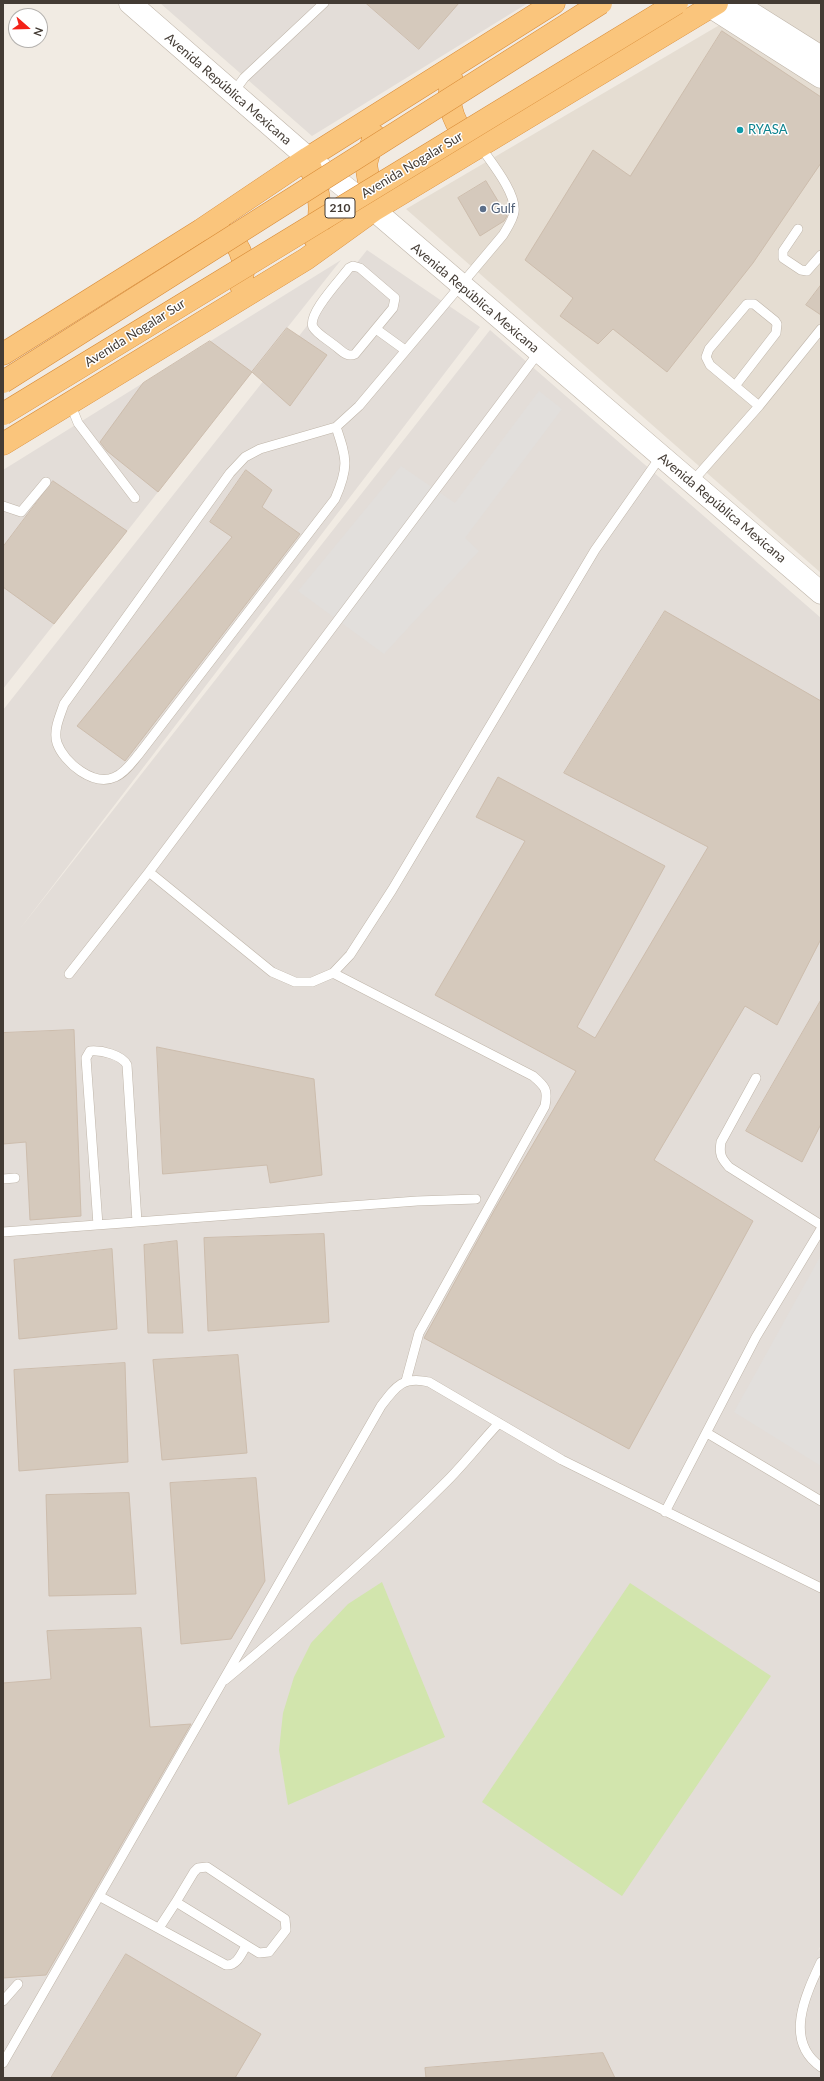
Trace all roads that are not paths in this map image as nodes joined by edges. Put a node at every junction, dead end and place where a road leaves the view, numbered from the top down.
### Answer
1 (130, 3) edge
2 (324, 3) edge
3 (554, 3) edge
4 (601, 3) edge
5 (677, 3) edge
6 (735, 3) edge
7 (713, 4) edge
8 (821, 57) edge
9 (458, 62) junction
10 (821, 77) edge
11 (232, 93) junction
12 (387, 108) junction
13 (480, 146) junction
14 (308, 158) junction
15 (374, 210) junction
16 (798, 229) dead end
17 (201, 230) junction
18 (821, 255) edge
19 (306, 259) junction
20 (460, 284) junction
21 (233, 302) junction
22 (376, 329) junction
23 (821, 329) edge
24 (405, 350) junction
25 (539, 352) junction
26 (3, 354) edge
27 (3, 382) edge
28 (735, 386) junction
29 (70, 403) junction
30 (759, 406) junction
31 (3, 414) edge
32 (336, 427) junction
33 (3, 444) edge
34 (661, 456) junction
35 (46, 482) dead end
36 (692, 482) junction
37 (135, 498) dead end
38 (3, 506) edge
39 (821, 593) edge
40 (149, 872) junction
41 (333, 973) junction
42 (69, 974) dead end
43 (756, 1078) dead end
44 (15, 1178) dead end
45 (3, 1179) edge
46 (476, 1199) dead end
47 (137, 1222) junction
48 (98, 1225) junction
49 (821, 1226) edge
50 (821, 1229) edge
51 (3, 1232) edge
52 (406, 1381) junction
53 (499, 1423) junction
54 (707, 1432) junction
55 (821, 1501) edge
56 (665, 1512) junction
57 (821, 1588) edge
58 (221, 1684) junction
59 (99, 1896) junction
60 (176, 1902) junction
61 (159, 1928) junction
62 (246, 1946) junction
63 (821, 1962) edge
64 (18, 1984) dead end
65 (3, 2000) edge
66 (3, 2063) edge
67 (821, 2067) edge

1 - 11 street, Avenida República Mexicana
2 - 11 lane
3 - 9 highway
4 - 27 highway, 210, bridge
5 - 31 highway, Avenida Nogalar Sur / 210, bridge
6 - 8 street
7 - 10 street
7 - 13 highway
9 - 12 highway
9 - 13 highway
11 - 14 street, Avenida República Mexicana
12 - 14 highway
12 - 15 highway
13 - 15 highway
13 - 20 lane
14 - 15 street, Avenida República Mexicana
14 - 17 highway
14 - 19 highway
15 - 19 highway
15 - 20 street, Avenida República Mexicana
16 - 18 lane
17 - 21 highway
17 - 26 highway
19 - 21 highway
20 - 24 lane
20 - 25 street, Avenida República Mexicana
21 - 29 highway
22 - 22 lane
22 - 24 lane
23 - 30 lane
24 - 32 lane
25 - 34 street, Avenida República Mexicana
25 - 40 lane
28 - 28 lane
28 - 30 lane
29 - 33 highway
29 - 37 lane
30 - 36 lane
32 - 32 lane
34 - 36 street, Avenida República Mexicana
34 - 41 lane
35 - 38 lane
36 - 39 street, Avenida República Mexicana
40 - 41 lane
40 - 42 lane
41 - 52 lane
43 - 49 lane
44 - 45 lane
46 - 47 lane
47 - 48 lane
47 - 48 lane
48 - 51 lane
50 - 54 lane
52 - 53 lane
52 - 58 lane
53 - 56 lane
53 - 58 lane
54 - 55 lane
54 - 56 lane
56 - 57 lane
58 - 59 lane
59 - 61 lane
59 - 66 lane
60 - 61 lane
60 - 62 lane
60 - 62 lane
61 - 62 lane
63 - 67 lane
64 - 65 lane

